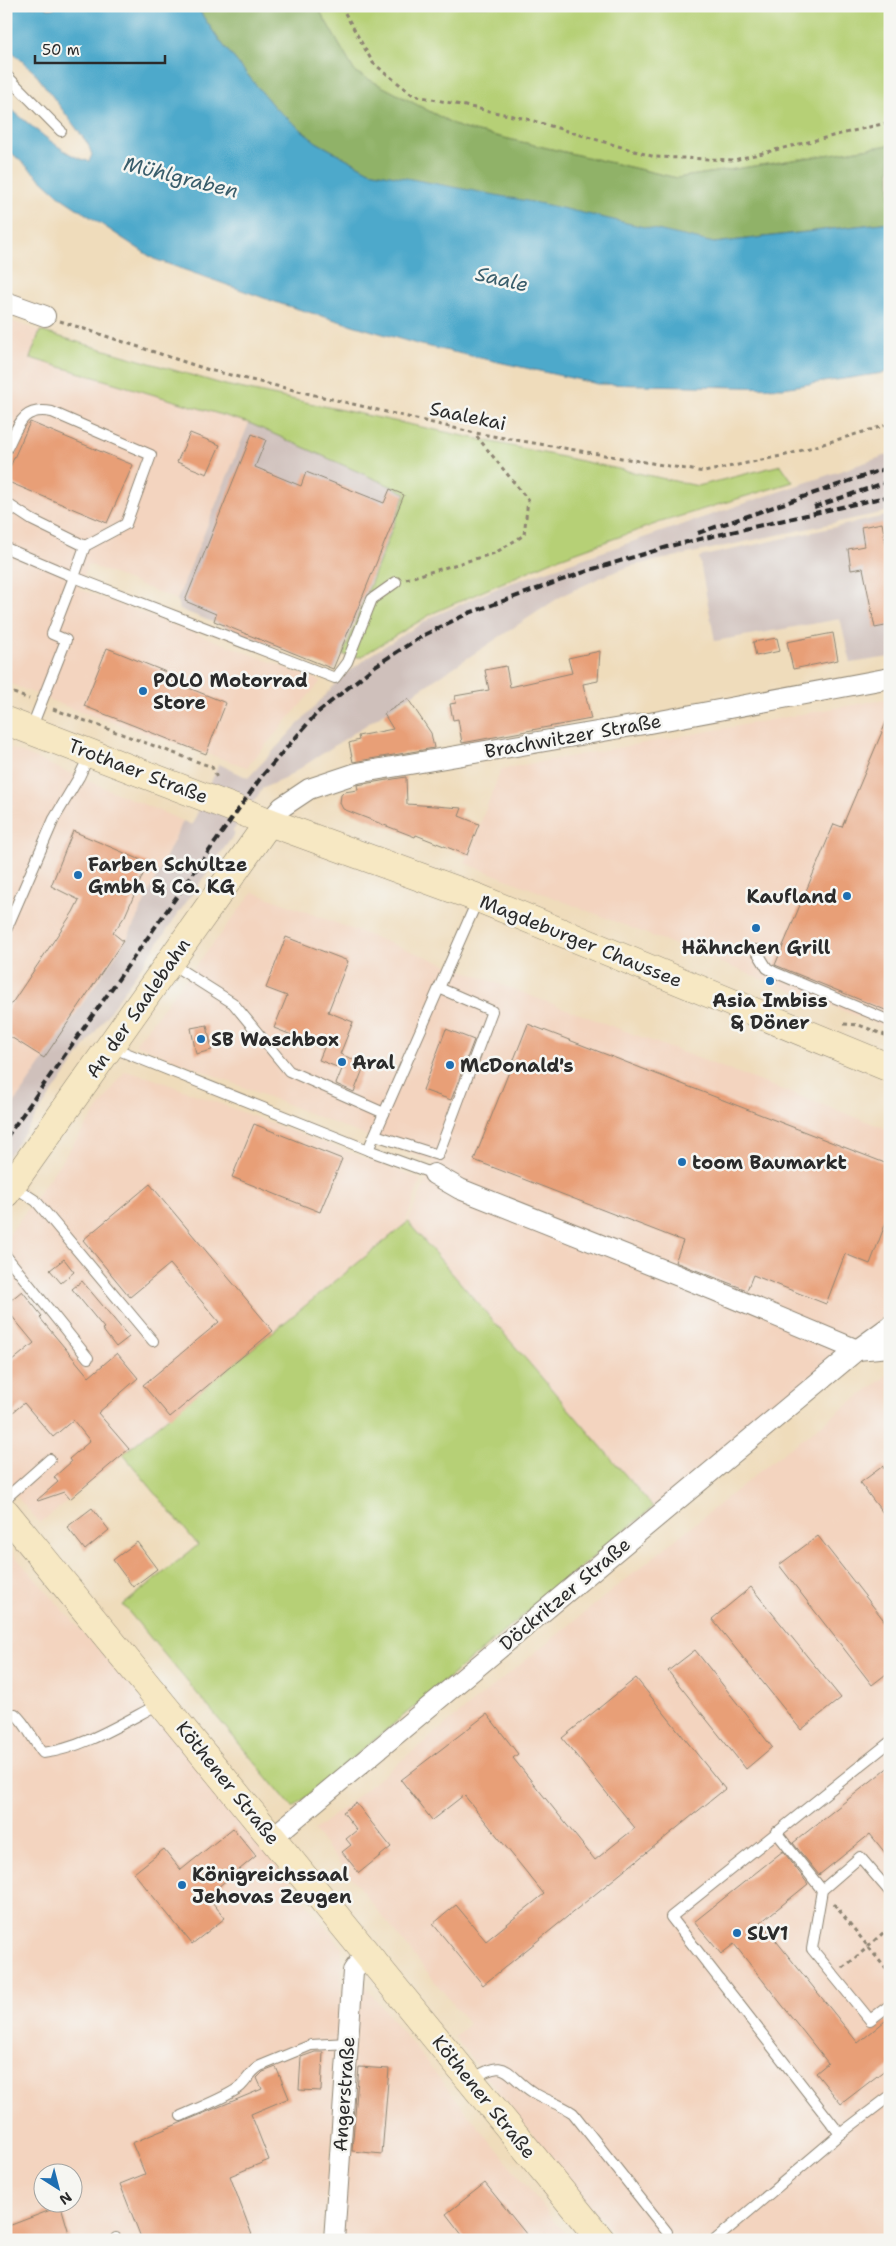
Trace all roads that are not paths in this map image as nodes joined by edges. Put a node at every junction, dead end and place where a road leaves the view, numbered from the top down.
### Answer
1 (6, 76) edge
2 (61, 131) dead end
3 (6, 302) edge
4 (45, 316) road end
5 (6, 450) edge
6 (6, 503) edge
7 (85, 546) junction
8 (6, 548) edge
9 (74, 577) junction
10 (396, 582) road end
11 (890, 678) edge
12 (18, 726) edge
13 (90, 753) junction
14 (269, 822) junction
15 (478, 898) junction
16 (6, 930) edge
17 (756, 950) dead end
18 (170, 963) junction
19 (439, 988) junction
20 (890, 1021) edge
21 (111, 1047) junction
22 (890, 1068) edge
23 (384, 1113) junction
24 (375, 1135) junction
25 (368, 1150) junction
26 (434, 1174) joint
27 (9, 1189) edge
28 (6, 1256) edge
29 (890, 1326) edge
30 (153, 1341) dead end
31 (890, 1347) edge
32 (857, 1350) junction
33 (88, 1358) dead end
34 (50, 1460) dead end
35 (6, 1498) edge
36 (6, 1513) edge
37 (163, 1703) junction
38 (6, 1716) edge
39 (890, 1742) edge
40 (776, 1832) junction
41 (273, 1837) junction
42 (822, 1890) junction
43 (890, 1892) edge
44 (366, 1952) junction
45 (890, 2005) edge
46 (348, 2043) junction
47 (471, 2081) junction
48 (890, 2096) edge
49 (181, 2116) dead end
50 (840, 2134) junction
51 (667, 2232) dead end
52 (334, 2240) edge
53 (403, 2240) edge
54 (418, 2240) edge
55 (601, 2240) edge
56 (715, 2240) edge

1 - 2 lane
3 - 4 street
5 - 7 lane
6 - 7 lane
7 - 9 lane
8 - 9 lane
9 - 10 lane
9 - 12 lane
11 - 14 street, Brachwitzer Straße
12 - 13 main road, Trothaer Straße
13 - 14 main road, Trothaer Straße
13 - 16 lane
14 - 15 main road, Magdeburger Chaussee
14 - 18 main road, An der Saalebahn
15 - 19 lane
15 - 22 main road, Magdeburger Chaussee
17 - 20 lane
18 - 21 main road, An der Saalebahn
18 - 23 lane
19 - 23 lane
19 - 24 lane
21 - 25 lane
21 - 27 main road, An der Saalebahn
23 - 24 lane
24 - 25 lane
25 - 26 lane
26 - 32 street
27 - 30 lane
28 - 33 lane
29 - 32 street, Döckritzer Straße
31 - 32 street
32 - 41 street, Döckritzer Straße
34 - 35 lane
36 - 37 main road, Köthener Straße
37 - 38 lane
37 - 41 main road, Köthener Straße
39 - 40 lane
40 - 42 lane
40 - 50 lane
41 - 44 main road, Köthener Straße
42 - 43 lane
42 - 45 lane
44 - 46 street, Angerstraße
44 - 47 main road, Köthener Straße
46 - 49 lane
46 - 52 street, Angerstraße
47 - 51 lane
47 - 55 main road, Köthener Straße
48 - 50 lane
50 - 56 lane
53 - 54 lane

